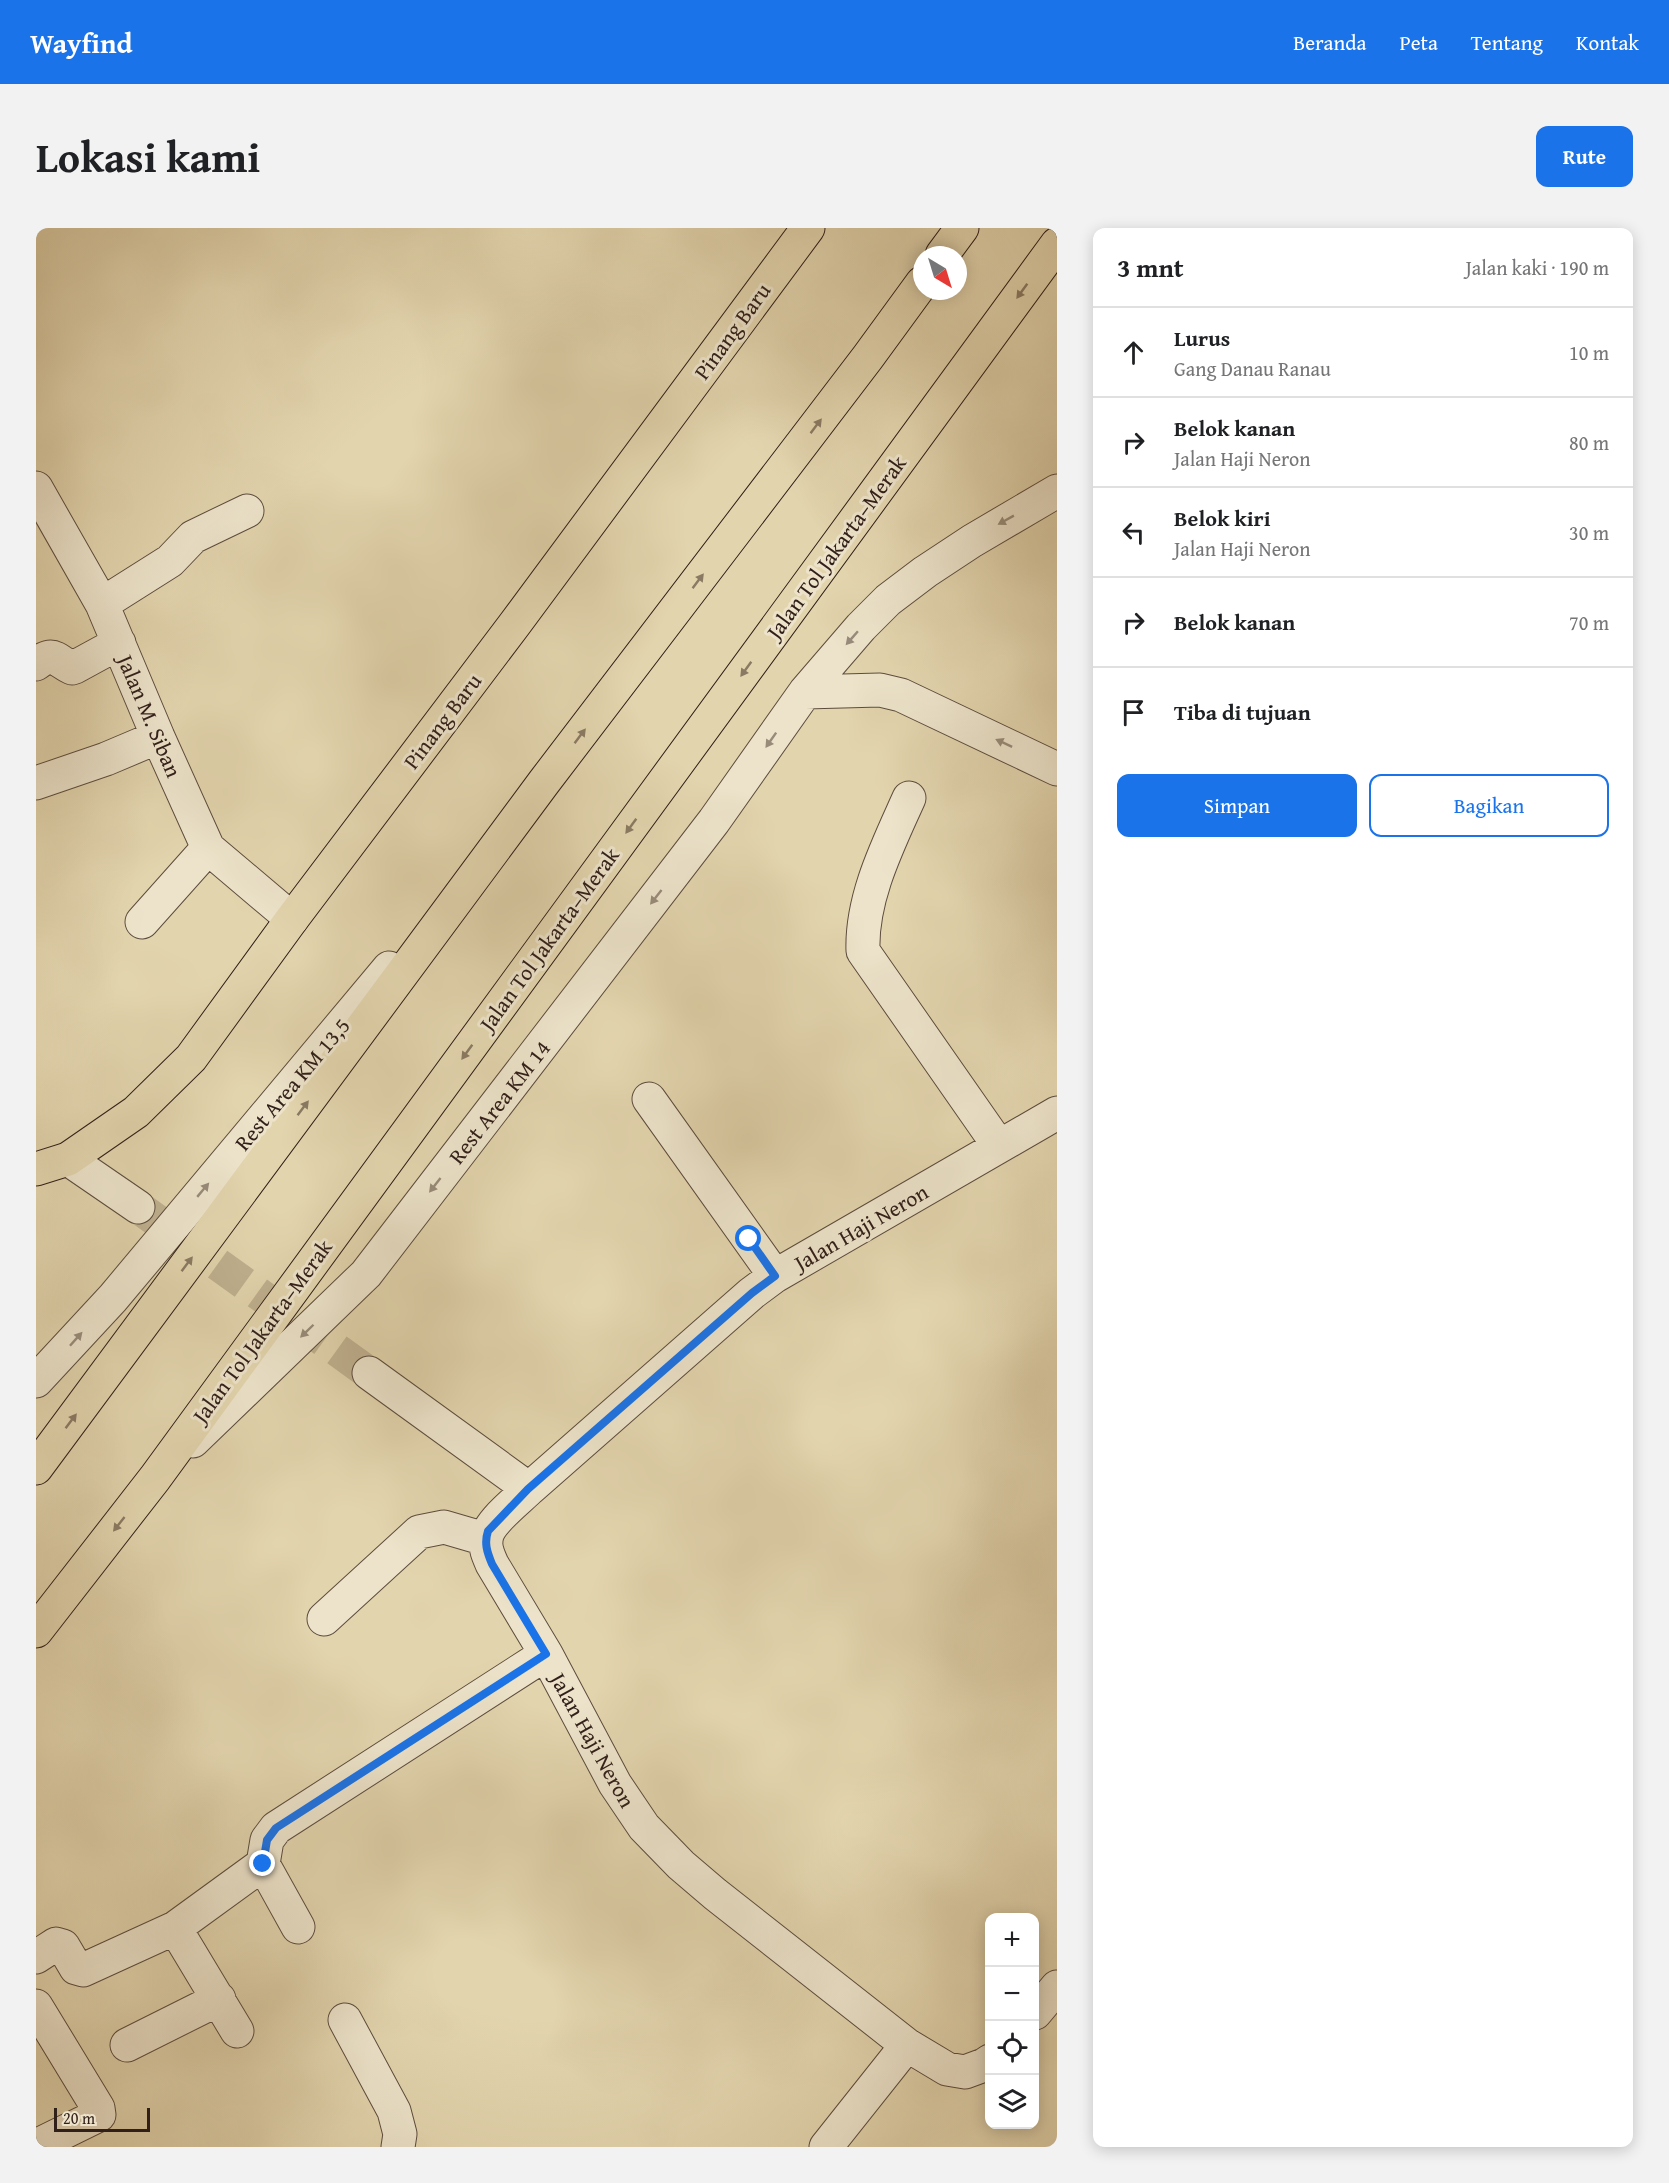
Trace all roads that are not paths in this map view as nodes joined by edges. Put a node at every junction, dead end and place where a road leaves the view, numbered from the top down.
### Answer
1 (808, 228) edge
2 (962, 228) edge
3 (1057, 244) edge
4 (949, 246) edge
5 (913, 295) edge
6 (36, 488) edge
7 (1057, 491) edge
8 (247, 511) dead end
9 (102, 604) junction
10 (119, 643) junction
11 (36, 664) edge
12 (805, 692) junction
13 (158, 737) junction
14 (1057, 769) edge
15 (544, 782) junction
16 (36, 783) edge
17 (909, 798) dead end
18 (208, 848) junction
19 (292, 919) junction
20 (142, 922) dead end
21 (649, 1099) dead end
22 (1057, 1113) edge
23 (999, 1146) junction
24 (68, 1159) junction
25 (36, 1169) edge
26 (138, 1207) tunnel mouth
27 (775, 1276) junction
28 (369, 1373) tunnel mouth
29 (36, 1381) edge
30 (36, 1468) edge
31 (155, 1478) junction
32 (509, 1511) junction
33 (324, 1619) dead end
34 (36, 1631) edge
35 (546, 1654) junction
36 (263, 1864) junction
37 (298, 1927) dead end
38 (175, 1928) junction
39 (36, 1957) edge
40 (1057, 1987) edge
41 (219, 1999) junction
42 (36, 2006) edge
43 (1039, 2008) edge
44 (345, 2020) dead end
45 (237, 2031) dead end
46 (127, 2045) dead end
47 (907, 2045) junction
48 (985, 2064) edge
49 (42, 2143) dead end
50 (398, 2147) edge
51 (826, 2147) edge

1 - 19 main road, Pinang Baru
2 - 4 main road
3 -> 31 main road, Jalan Tol Jakarta–Merak
15 -> 5 main road
6 - 9 street, Jalan M. Siban
7 -> 12 street, Rest Area KM 14
8 - 9 street
9 - 10 street, Jalan M. Siban
10 - 11 street
10 - 13 street, Jalan M. Siban
14 -> 12 street
12 -> 31 street, Rest Area KM 14
13 - 16 street
13 - 18 street, Jalan M. Siban
29 -> 15 street, Rest Area KM 13,5
30 -> 15 main road
17 - 23 street
18 - 19 street, Jalan M. Siban
18 - 20 street
19 - 24 main road, Pinang Baru
21 - 27 street
22 - 23 street, Jalan Haji Neron
23 - 27 street, Jalan Haji Neron
24 - 25 main road, Pinang Baru
24 - 26 street
27 - 32 street, Jalan Haji Neron
28 - 32 street
31 -> 34 main road, Jalan Tol Jakarta–Merak
32 - 33 street
32 - 35 street, Jalan Haji Neron
35 - 36 street
35 - 47 street, Jalan Haji Neron
36 - 37 street
36 - 38 street
38 - 39 street
38 - 41 street
40 - 43 street
41 - 45 street
41 - 46 street
42 - 49 street
44 - 50 street
47 - 48 street, Jalan Haji Neron
47 - 51 street

